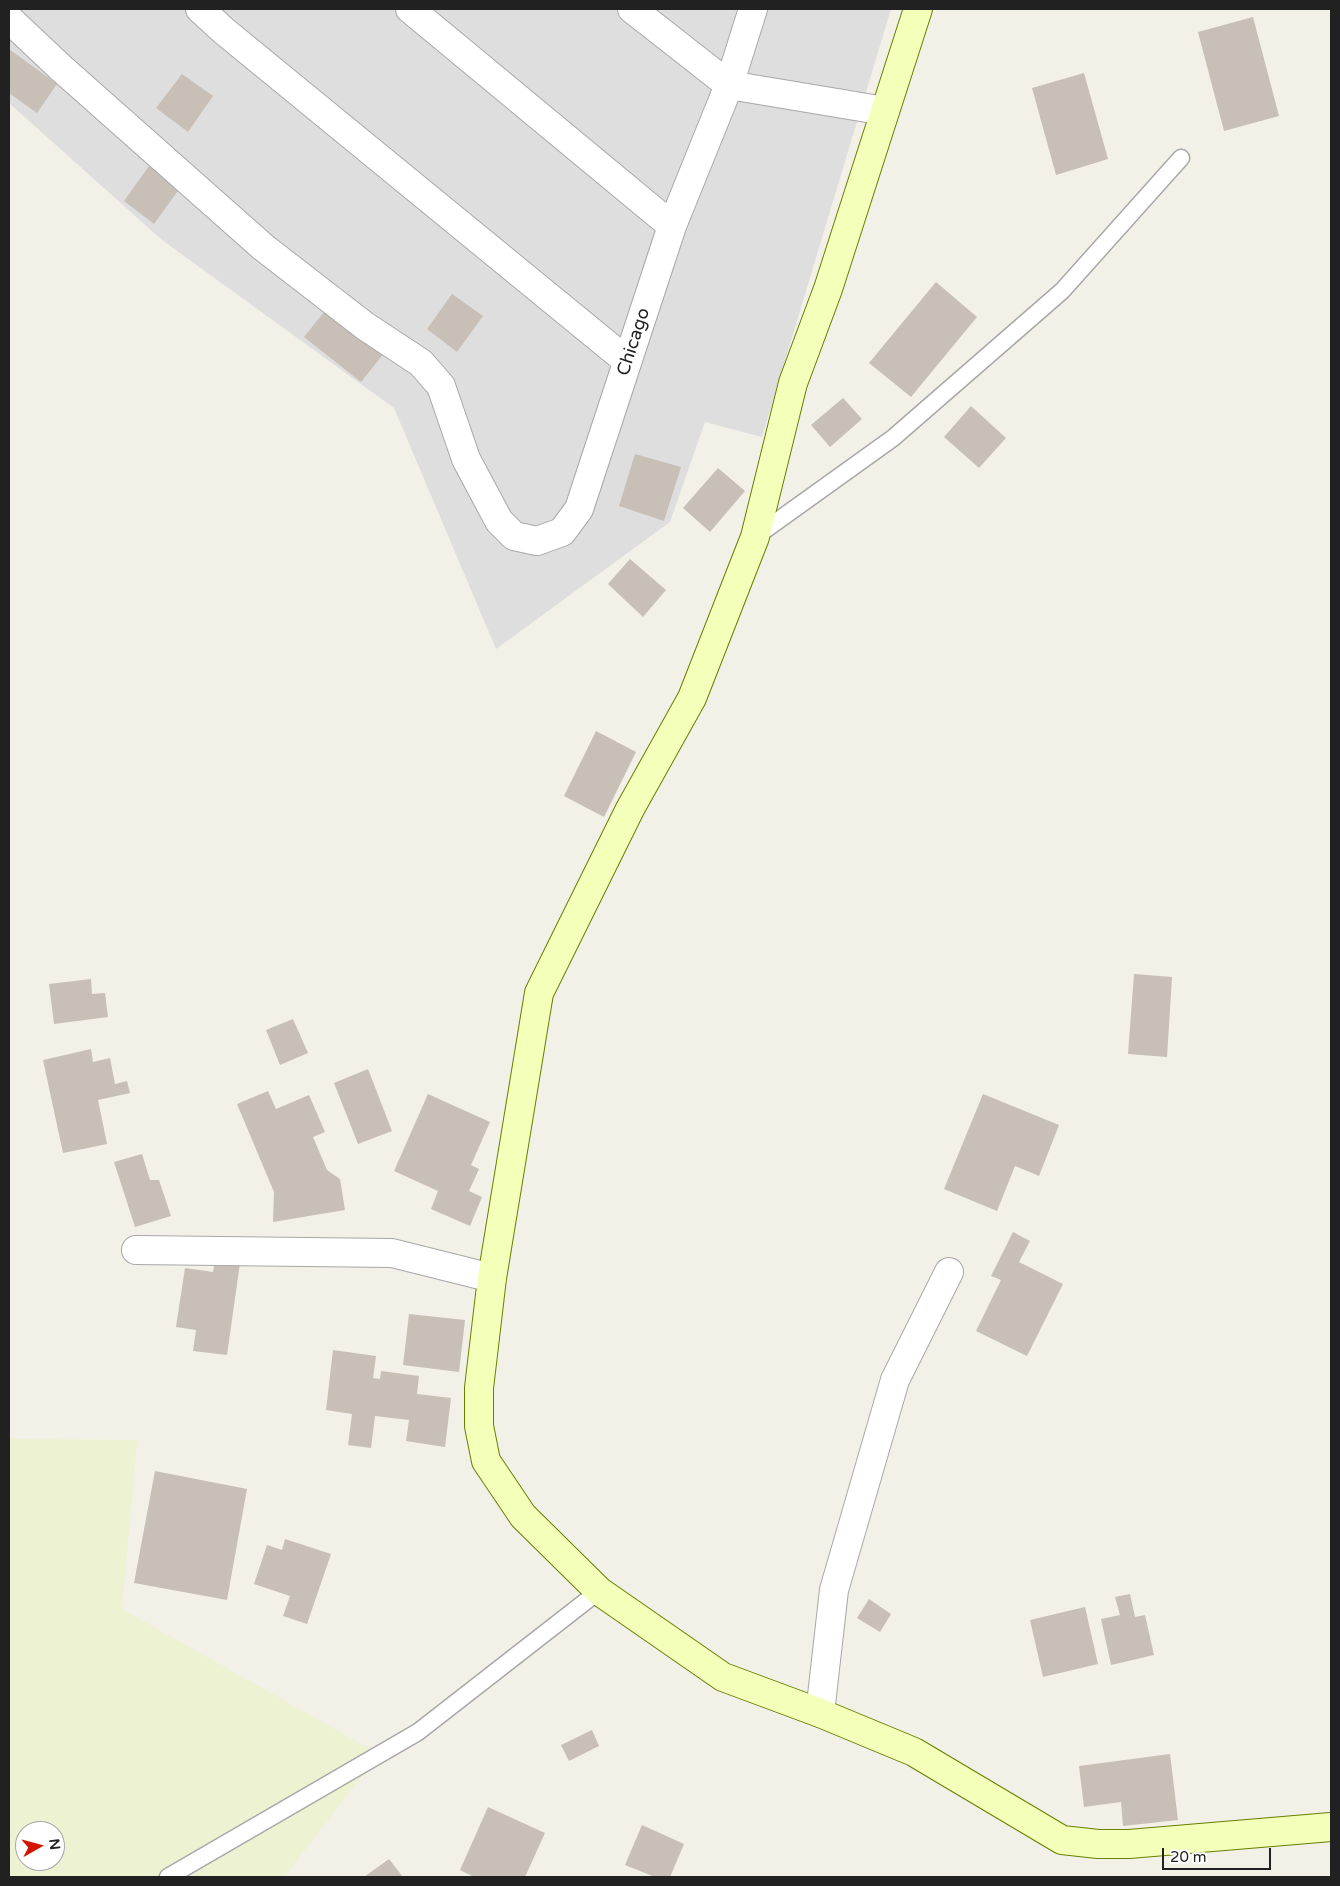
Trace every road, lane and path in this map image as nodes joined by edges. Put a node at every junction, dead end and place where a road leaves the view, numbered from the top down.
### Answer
1 (200, 9) edge
2 (410, 9) edge
3 (632, 9) edge
4 (753, 9) edge
5 (918, 9) edge
6 (9, 19) edge
7 (728, 84) junction
8 (885, 111) junction
9 (1181, 158) dead end
10 (672, 226) junction
11 (627, 361) junction
12 (755, 537) junction
13 (136, 1250) dead end
14 (949, 1272) dead end
15 (492, 1278) junction
16 (599, 1591) junction
17 (820, 1713) junction
18 (1331, 1826) edge
19 (168, 1877) edge

1 - 11 street
2 - 10 street
3 - 7 street
4 - 7 street, Chicago
5 - 8 street
6 - 11 street, Chicago
7 - 8 street
7 - 10 street, Chicago
8 - 12 street
9 - 12 lane
10 - 11 street, Chicago
12 - 15 street
13 - 15 street
14 - 17 street
15 - 16 street
16 - 17 street
16 - 19 lane
17 - 18 street

